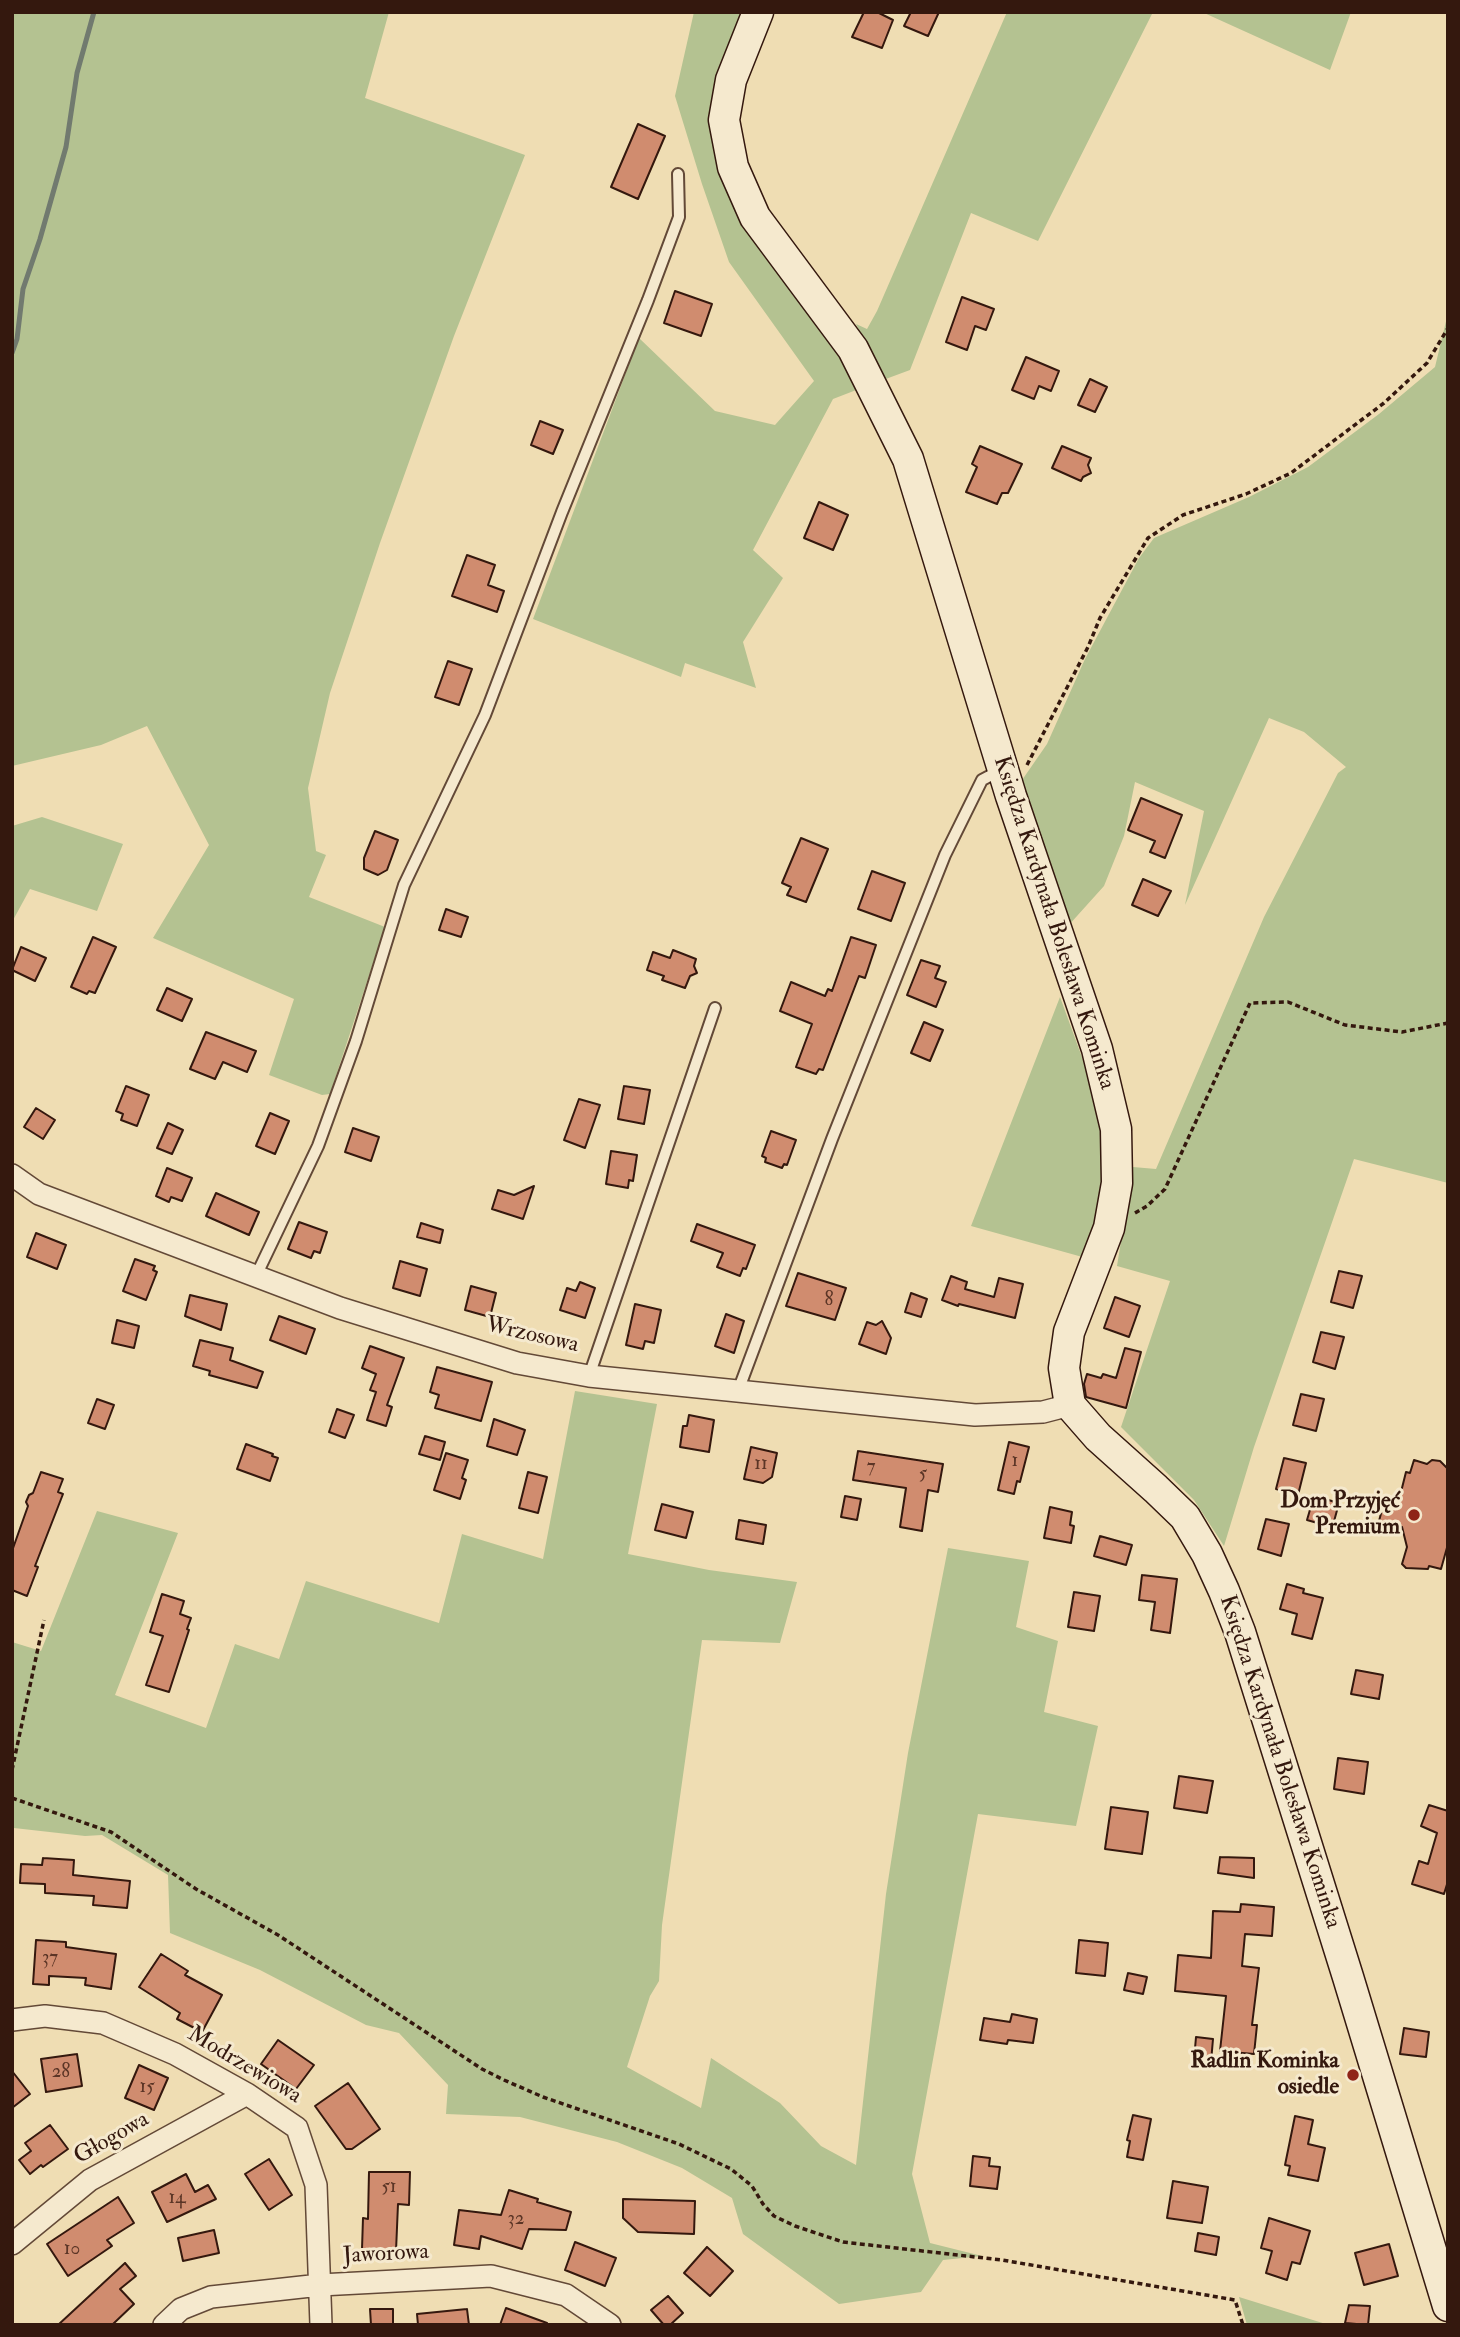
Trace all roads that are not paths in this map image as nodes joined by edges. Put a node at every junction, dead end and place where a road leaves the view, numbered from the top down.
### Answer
1 (758, 12) edge
2 (678, 174) dead end
3 (1007, 783) junction
4 (715, 1009) dead end
5 (12, 1175) edge
6 (256, 1276) junction
7 (589, 1376) junction
8 (738, 1391) junction
9 (1070, 1405) junction
10 (12, 2020) edge
11 (247, 2094) junction
12 (12, 2244) edge
13 (320, 2285) junction
14 (1448, 2306) edge
15 (164, 2325) edge
16 (321, 2325) edge
17 (610, 2325) edge

1 - 3 street, Księdza Kardynała Bolesława Kominka
2 - 6 lane
3 - 8 lane
3 - 9 street, Księdza Kardynała Bolesława Kominka
4 - 7 lane
5 - 6 street, Wrzosowa
6 - 7 street, Wrzosowa
7 - 8 street, Wrzosowa
8 - 9 street, Wrzosowa
9 - 14 street, Księdza Kardynała Bolesława Kominka
10 - 11 street, Modrzewiowa
11 - 12 street, Głogowa
11 - 13 street, Modrzewiowa
13 - 15 street, Jaworowa
13 - 16 street, Modrzewiowa
13 - 17 street, Jaworowa

